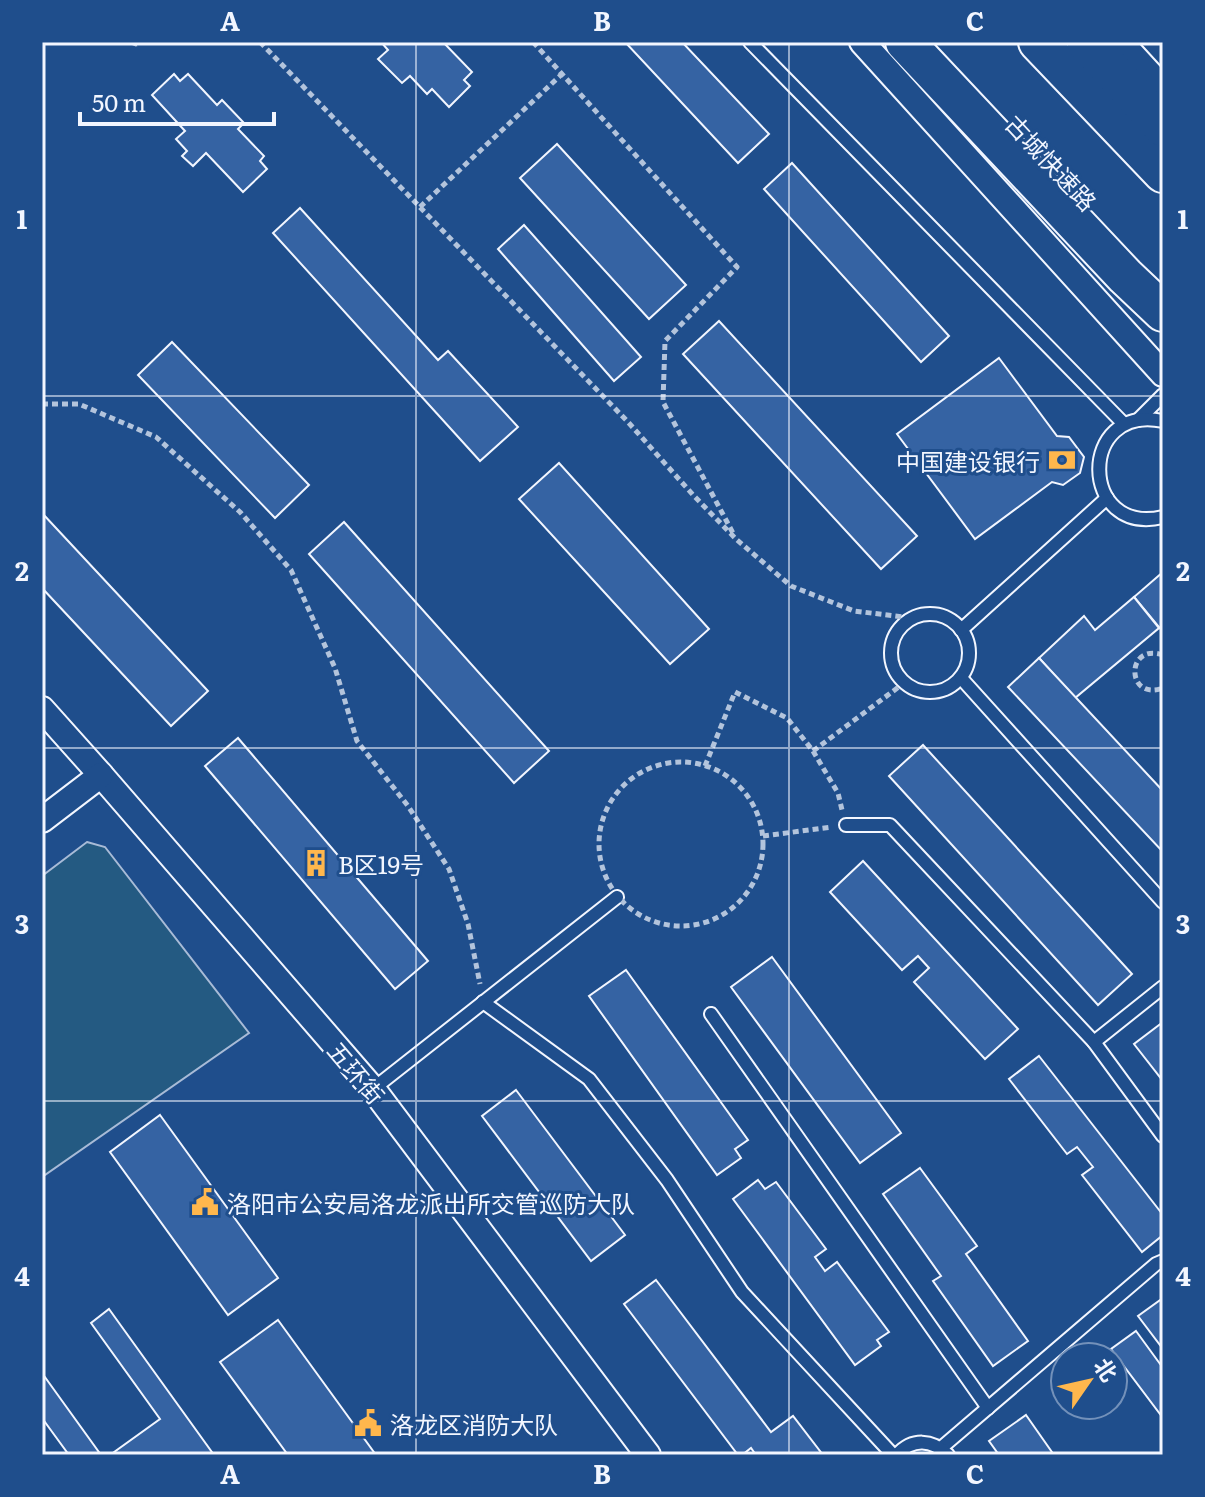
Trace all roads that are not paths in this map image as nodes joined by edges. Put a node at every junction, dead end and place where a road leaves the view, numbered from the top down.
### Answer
1 (750, 42) edge
2 (862, 42) edge
3 (905, 42) edge
4 (942, 42) edge
5 (1038, 42) edge
6 (1086, 42) edge
7 (1121, 42) edge
8 (1163, 88) edge
9 (1163, 127) edge
10 (1163, 173) edge
11 (1163, 282) edge
12 (1163, 312) edge
13 (1163, 374) edge
14 (1163, 395) edge
15 (1138, 420) junction
16 (1163, 421) edge
17 (1124, 424) junction
18 (1107, 498) junction
19 (1163, 517) edge
20 (961, 630) junction
21 (961, 678) junction
22 (42, 709) edge
23 (101, 775) junction
24 (42, 820) edge
25 (846, 825) road end
26 (617, 897) road end
27 (1163, 902) edge
28 (1163, 987) edge
29 (483, 1002) junction
30 (711, 1014) dead end
31 (1094, 1042) junction
32 (373, 1089) junction
33 (1163, 1136) edge
34 (1163, 1261) edge
35 (988, 1408) junction
36 (944, 1452) edge
37 (648, 1455) edge
38 (895, 1455) edge

1 - 17 lane
2 - 13 street
3 - 12 highway
4 - 11 highway, 古城快速路
5 - 10 highway
6 - 9 highway
7 - 8 street
14 - 15 lane
15 - 16 lane
15 - 17 lane
17 - 18 lane
18 - 19 lane
18 - 20 lane
20 - 21 lane
20 - 21 lane
21 - 27 lane
22 - 23 street, 五环街
23 - 24 street
23 - 32 street, 五环街
25 - 31 lane
26 - 29 lane
28 - 31 lane
29 - 32 lane
29 - 38 lane
30 - 35 lane
31 - 33 lane
32 - 37 street, 五环街
34 - 35 lane
35 - 36 lane
36 - 38 lane

